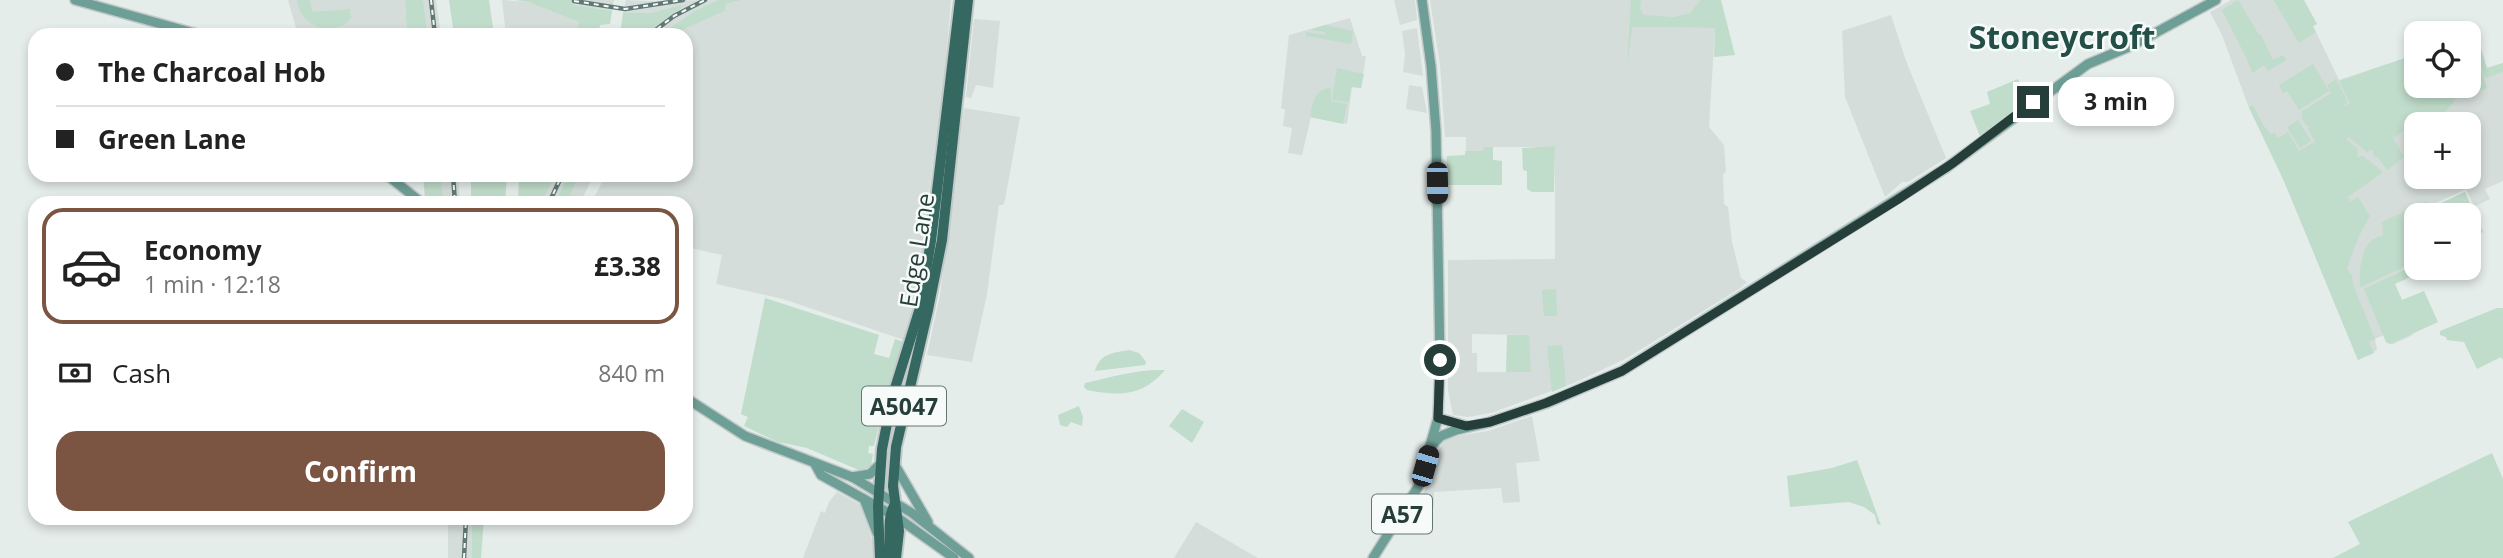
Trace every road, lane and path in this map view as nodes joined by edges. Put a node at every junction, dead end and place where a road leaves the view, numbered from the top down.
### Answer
1 (75, 0) edge
2 (960, 0) edge
3 (968, 0) edge
4 (1422, 0) edge
5 (2216, 0) edge
6 (176, 28) edge
7 (945, 168) junction
8 (396, 182) edge
9 (413, 196) edge
10 (933, 283) junction
11 (920, 308) junction
12 (693, 403) edge
13 (1437, 422) junction
14 (1466, 426) junction
15 (1456, 430) junction
16 (1432, 444) junction
17 (894, 463) junction
18 (815, 464) junction
19 (880, 464) junction
20 (852, 477) junction
21 (879, 494) junction
22 (864, 499) junction
23 (878, 507) junction
24 (895, 512) junction
25 (929, 526) junction
26 (923, 535) junction
27 (898, 544) junction
28 (881, 545) junction
29 (955, 555) edge
30 (880, 558) edge
31 (887, 558) edge
32 (896, 558) edge
33 (969, 558) edge
34 (1373, 558) edge

1 - 6 main road
2 - 7 highway, Edge Lane / A5047
3 - 7 highway, Edge Lane / A5047
4 - 13 main road, A57
5 - 14 main road
7 - 10 highway, Edge Lane / A5047
7 - 11 highway, Edge Lane / A5047
8 - 9 main road
10 - 11 highway
10 - 17 highway, Edge Lane / A5047
11 - 19 highway, Edge Lane / A5047
12 - 18 main road
13 - 14 main road
13 - 15 main road
13 - 16 main road, A57
14 - 15 main road
15 - 16 main road
16 - 34 main road, A57
17 - 24 highway, Edge Lane / A5047
17 - 25 main road
18 - 20 main road
18 - 22 main road
19 - 20 main road
19 - 21 highway, Edge Lane / A5047
20 - 21 main road
21 - 23 highway, Edge Lane
21 - 24 main road
22 - 23 main road
22 - 28 main road
23 - 24 main road
23 - 28 highway, Edge Lane
24 - 25 main road
24 - 26 main road
24 - 27 highway
24 - 31 highway
25 - 29 main road
26 - 27 main road
26 - 29 main road
27 - 32 highway
28 - 30 highway, Edge Lane
29 - 33 main road

